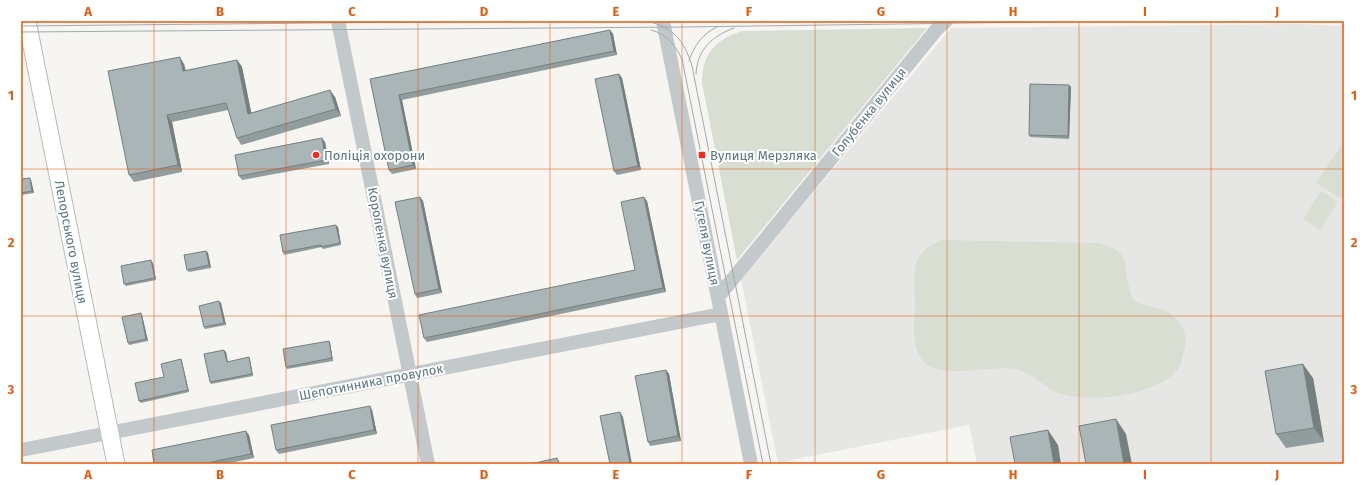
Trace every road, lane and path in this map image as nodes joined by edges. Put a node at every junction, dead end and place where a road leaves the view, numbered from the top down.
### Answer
1 (27, 21) edge
2 (338, 21) edge
3 (663, 21) edge
4 (946, 21) edge
5 (718, 297) junction
6 (721, 314) junction
7 (410, 374) junction
8 (109, 432) junction
9 (21, 450) edge
10 (116, 464) edge
11 (428, 464) edge
12 (750, 464) edge

1 - 8 main road, Лепорського вулиця
2 - 7 street, Короленка вулиця
3 - 5 street, Гугеля вулиця
4 - 5 street, Голубенка вулиця
5 - 6 street, Гугеля вулиця
6 - 7 street, Шепотинника провулок
6 - 12 street, Гугеля вулиця
7 - 8 street, Шепотинника провулок
7 - 11 street, Короленка вулиця
8 - 9 street, Шепотинника провулок
8 - 10 main road, Лепорського вулиця

